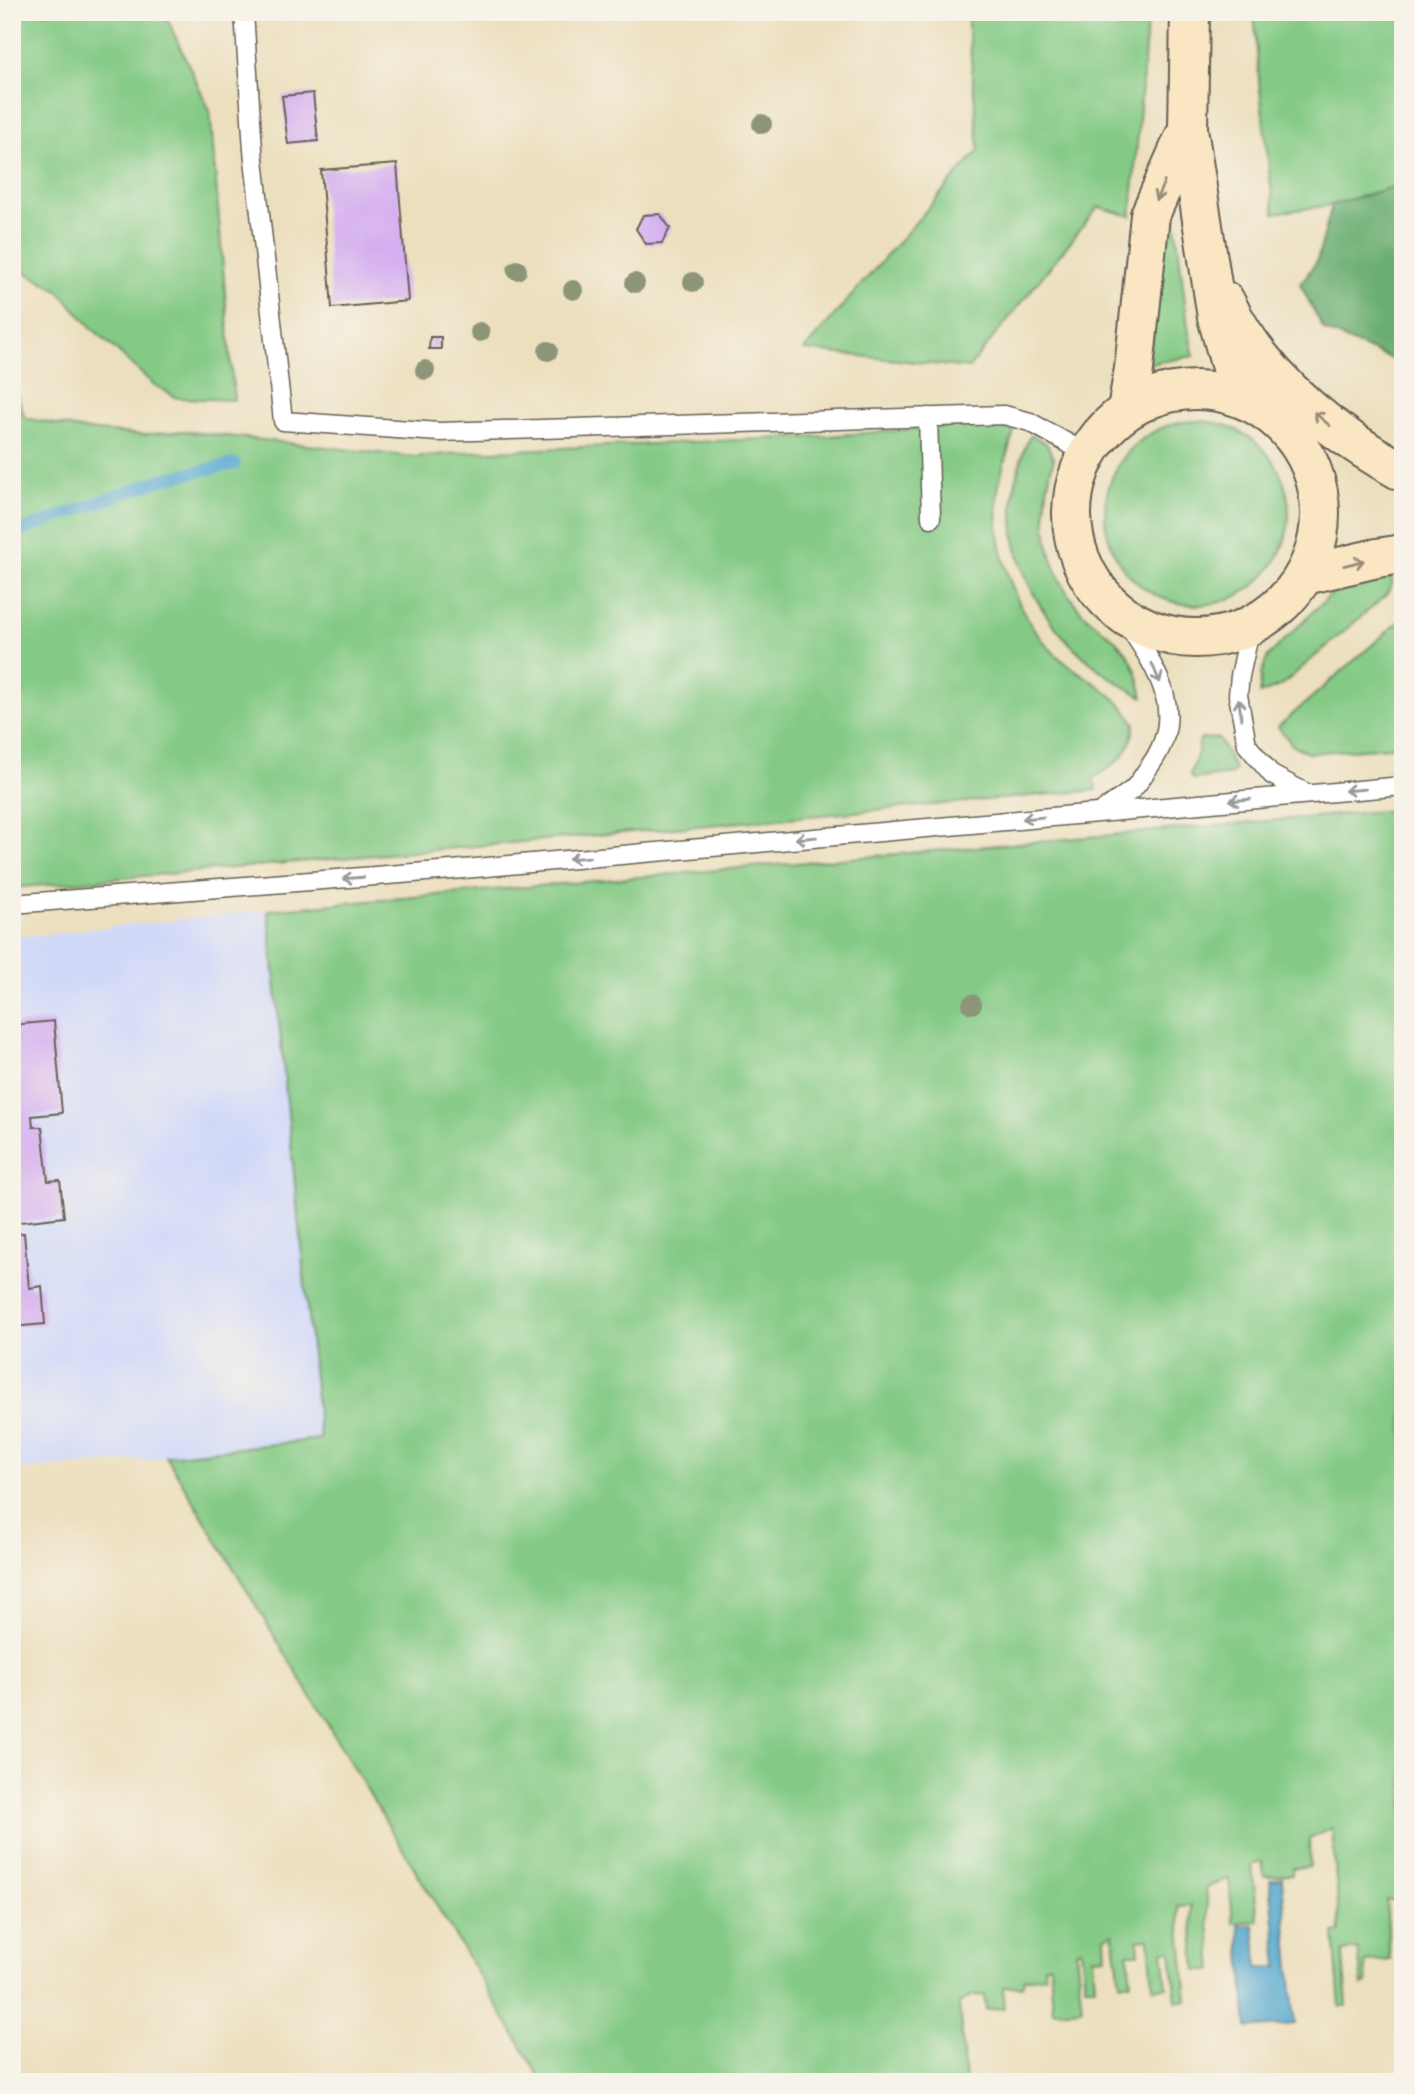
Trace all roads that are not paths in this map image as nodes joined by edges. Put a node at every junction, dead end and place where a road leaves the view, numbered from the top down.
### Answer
1 (244, 12) edge
2 (1190, 12) edge
3 (1188, 129) junction
4 (1211, 272) junction
5 (1245, 398) junction
6 (1127, 410) junction
7 (928, 417) junction
8 (1087, 454) junction
9 (1309, 461) junction
10 (1401, 470) edge
11 (931, 518) dead end
12 (1403, 554) edge
13 (1305, 575) junction
14 (1121, 615) junction
15 (1251, 626) junction
16 (1403, 786) edge
17 (1308, 794) junction
18 (1101, 812) junction
19 (12, 904) edge

1 - 7 lane
2 - 3 main road
3 - 4 main road
3 -> 6 main road
4 - 5 main road
10 -> 4 main road
5 - 6 main road
5 - 9 main road
6 - 8 main road
7 - 8 lane
7 - 11 lane
8 - 14 main road
9 - 10 main road
9 - 13 main road
13 -> 12 main road
13 - 15 main road
14 - 15 main road
14 -> 18 lane
17 -> 15 lane
16 -> 17 lane
17 -> 18 lane
18 -> 19 lane

